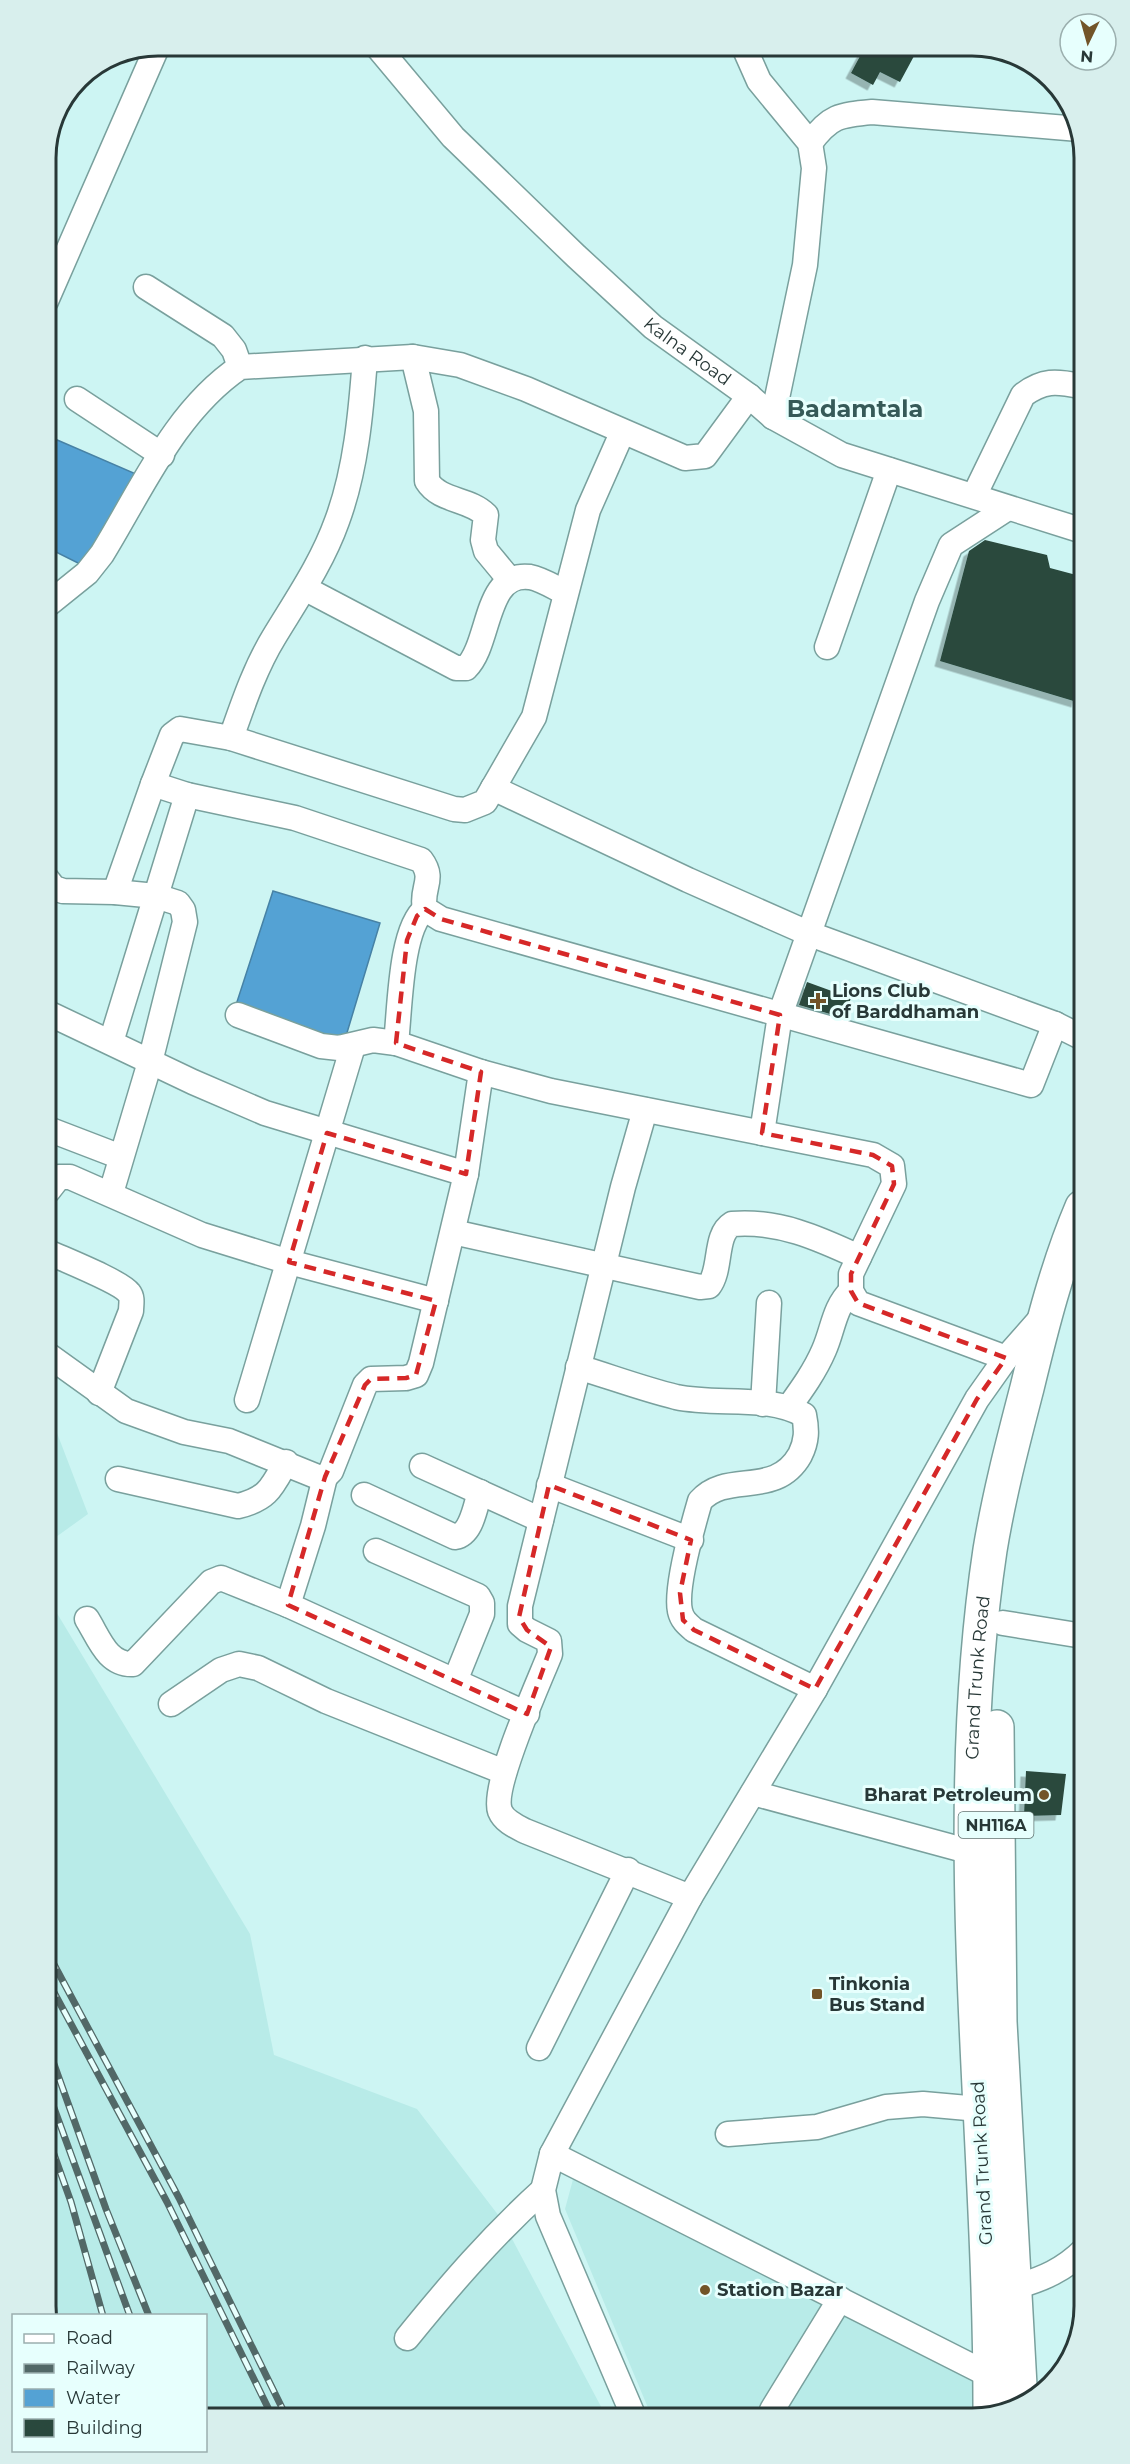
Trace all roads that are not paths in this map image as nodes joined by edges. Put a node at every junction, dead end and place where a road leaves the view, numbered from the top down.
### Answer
1 (153, 56) edge
2 (385, 56) edge
3 (748, 56) edge
4 (1070, 128) edge
5 (810, 143) junction
6 (56, 278) edge
7 (146, 287) dead end
8 (413, 357) junction
9 (365, 358) junction
10 (240, 367) junction
11 (1075, 385) edge
12 (749, 396) junction
13 (77, 399) dead end
14 (773, 417) junction
15 (622, 433) junction
16 (162, 455) junction
17 (889, 470) junction
18 (974, 496) junction
19 (1008, 508) junction
20 (1075, 528) edge
21 (510, 580) junction
22 (306, 589) junction
23 (564, 591) junction
24 (56, 594) edge
25 (827, 647) dead end
26 (231, 738) junction
27 (153, 784) junction
28 (493, 788) junction
29 (187, 795) junction
30 (56, 889) edge
31 (115, 892) junction
32 (156, 896) junction
33 (425, 909) junction
34 (810, 934) junction
35 (238, 1015) dead end
36 (780, 1015) junction
37 (56, 1016) edge
38 (1055, 1024) junction
39 (1075, 1034) edge
40 (111, 1042) junction
41 (396, 1043) junction
42 (353, 1046) junction
43 (150, 1062) junction
44 (481, 1072) junction
45 (645, 1110) junction
46 (56, 1132) edge
47 (327, 1133) junction
48 (762, 1133) junction
49 (121, 1157) junction
50 (466, 1174) junction
51 (56, 1181) edge
52 (111, 1193) junction
53 (453, 1232) junction
54 (1075, 1235) edge
55 (56, 1256) edge
56 (859, 1257) junction
57 (289, 1262) junction
58 (605, 1266) junction
59 (1075, 1268) edge
60 (850, 1290) junction
61 (436, 1301) junction
62 (769, 1303) dead end
63 (1056, 1305) junction
64 (1006, 1358) junction
65 (56, 1360) edge
66 (578, 1367) junction
67 (99, 1393) junction
68 (247, 1400) dead end
69 (763, 1404) junction
70 (789, 1407) junction
71 (286, 1462) junction
72 (422, 1466) dead end
73 (325, 1477) junction
74 (118, 1479) dead end
75 (549, 1485) junction
76 (480, 1492) junction
77 (364, 1495) dead end
78 (541, 1520) junction
79 (691, 1540) junction
80 (376, 1551) dead end
81 (288, 1605) junction
82 (87, 1619) dead end
83 (1003, 1623) junction
84 (1075, 1635) edge
85 (455, 1681) junction
86 (815, 1689) junction
87 (171, 1704) dead end
88 (527, 1714) junction
89 (504, 1772) junction
90 (753, 1793) junction
91 (971, 1852) junction
92 (628, 1870) junction
93 (690, 1897) junction
94 (539, 2048) dead end
95 (979, 2109) junction
96 (728, 2134) dead end
97 (552, 2154) junction
98 (543, 2190) junction
99 (1075, 2258) edge
100 (1015, 2287) junction
101 (840, 2298) junction
102 (407, 2338) dead end
103 (991, 2376) junction
104 (1021, 2396) edge
105 (990, 2407) edge
106 (630, 2408) edge
107 (773, 2408) edge

1 - 6 street
2 - 12 street, Kalna Road
3 - 5 street
4 - 5 street
5 - 14 street
7 - 10 street
8 - 9 street
8 - 15 street
8 - 21 street
9 - 10 street
9 - 22 street
10 - 16 street
11 - 18 street
12 - 14 street, Kalna Road
12 - 15 street
13 - 16 street
14 - 17 street, Kalna Road
15 - 23 street
16 - 24 street
17 - 18 street, Kalna Road
17 - 25 street
18 - 19 street, Kalna Road
19 - 20 street, Kalna Road
19 - 34 street
21 - 22 street
21 - 23 street
22 - 26 street
23 - 28 street
26 - 27 street
26 - 28 street
27 - 29 street
27 - 31 street
28 - 34 street
29 - 32 street
29 - 33 street
30 - 31 street
31 - 32 street
32 - 40 street
32 - 43 street
33 - 36 street
33 - 41 street
34 - 36 street
34 - 38 street
35 - 42 street
36 - 38 street
36 - 48 street
37 - 40 street
38 - 39 street
40 - 43 street
41 - 42 street
41 - 44 street
42 - 47 street
43 - 47 street
43 - 49 street
44 - 45 street
44 - 50 street
45 - 48 street
45 - 58 street
46 - 49 street
47 - 50 street
47 - 57 street
48 - 56 street
49 - 52 street
50 - 53 street
51 - 52 street
52 - 57 street
53 - 58 street
53 - 61 street
54 - 63 highway, Grand Trunk Road / NH116A
55 - 67 street
56 - 58 street
56 - 60 street
57 - 61 street
57 - 68 street
58 - 66 street
59 - 63 highway, Grand Trunk Road / NH116A
60 - 64 street
60 - 70 street
61 - 73 street
62 - 69 street
63 - 64 street
63 - 83 highway, Grand Trunk Road / NH116A
63 - 91 highway, Grand Trunk Road / NH116A
64 - 86 street
65 - 67 street
66 - 69 street
66 - 75 street
67 - 71 street
69 - 70 street
70 - 79 street
71 - 73 street
71 - 74 street
72 - 76 street
73 - 81 street
75 - 78 street
75 - 79 street
76 - 77 street
76 - 78 street
78 - 88 street
79 - 86 street
80 - 85 street
81 - 82 street
81 - 85 street
83 - 84 street
83 - 100 highway, Grand Trunk Road / NH116A
85 - 88 street
86 - 90 street
87 - 89 street
88 - 89 street
89 - 92 street
90 - 91 street
90 - 93 street
91 - 95 highway, Grand Trunk Road / NH116A
92 - 93 street
92 - 94 street
93 - 97 street
95 - 96 street
95 - 103 highway, Grand Trunk Road / NH116A
97 - 98 street
97 - 101 street
98 - 102 street
98 - 106 street
99 - 100 street
100 - 104 highway, Grand Trunk Road / NH116A
101 - 103 street
101 - 107 street
103 - 105 highway, Grand Trunk Road / NH116A

